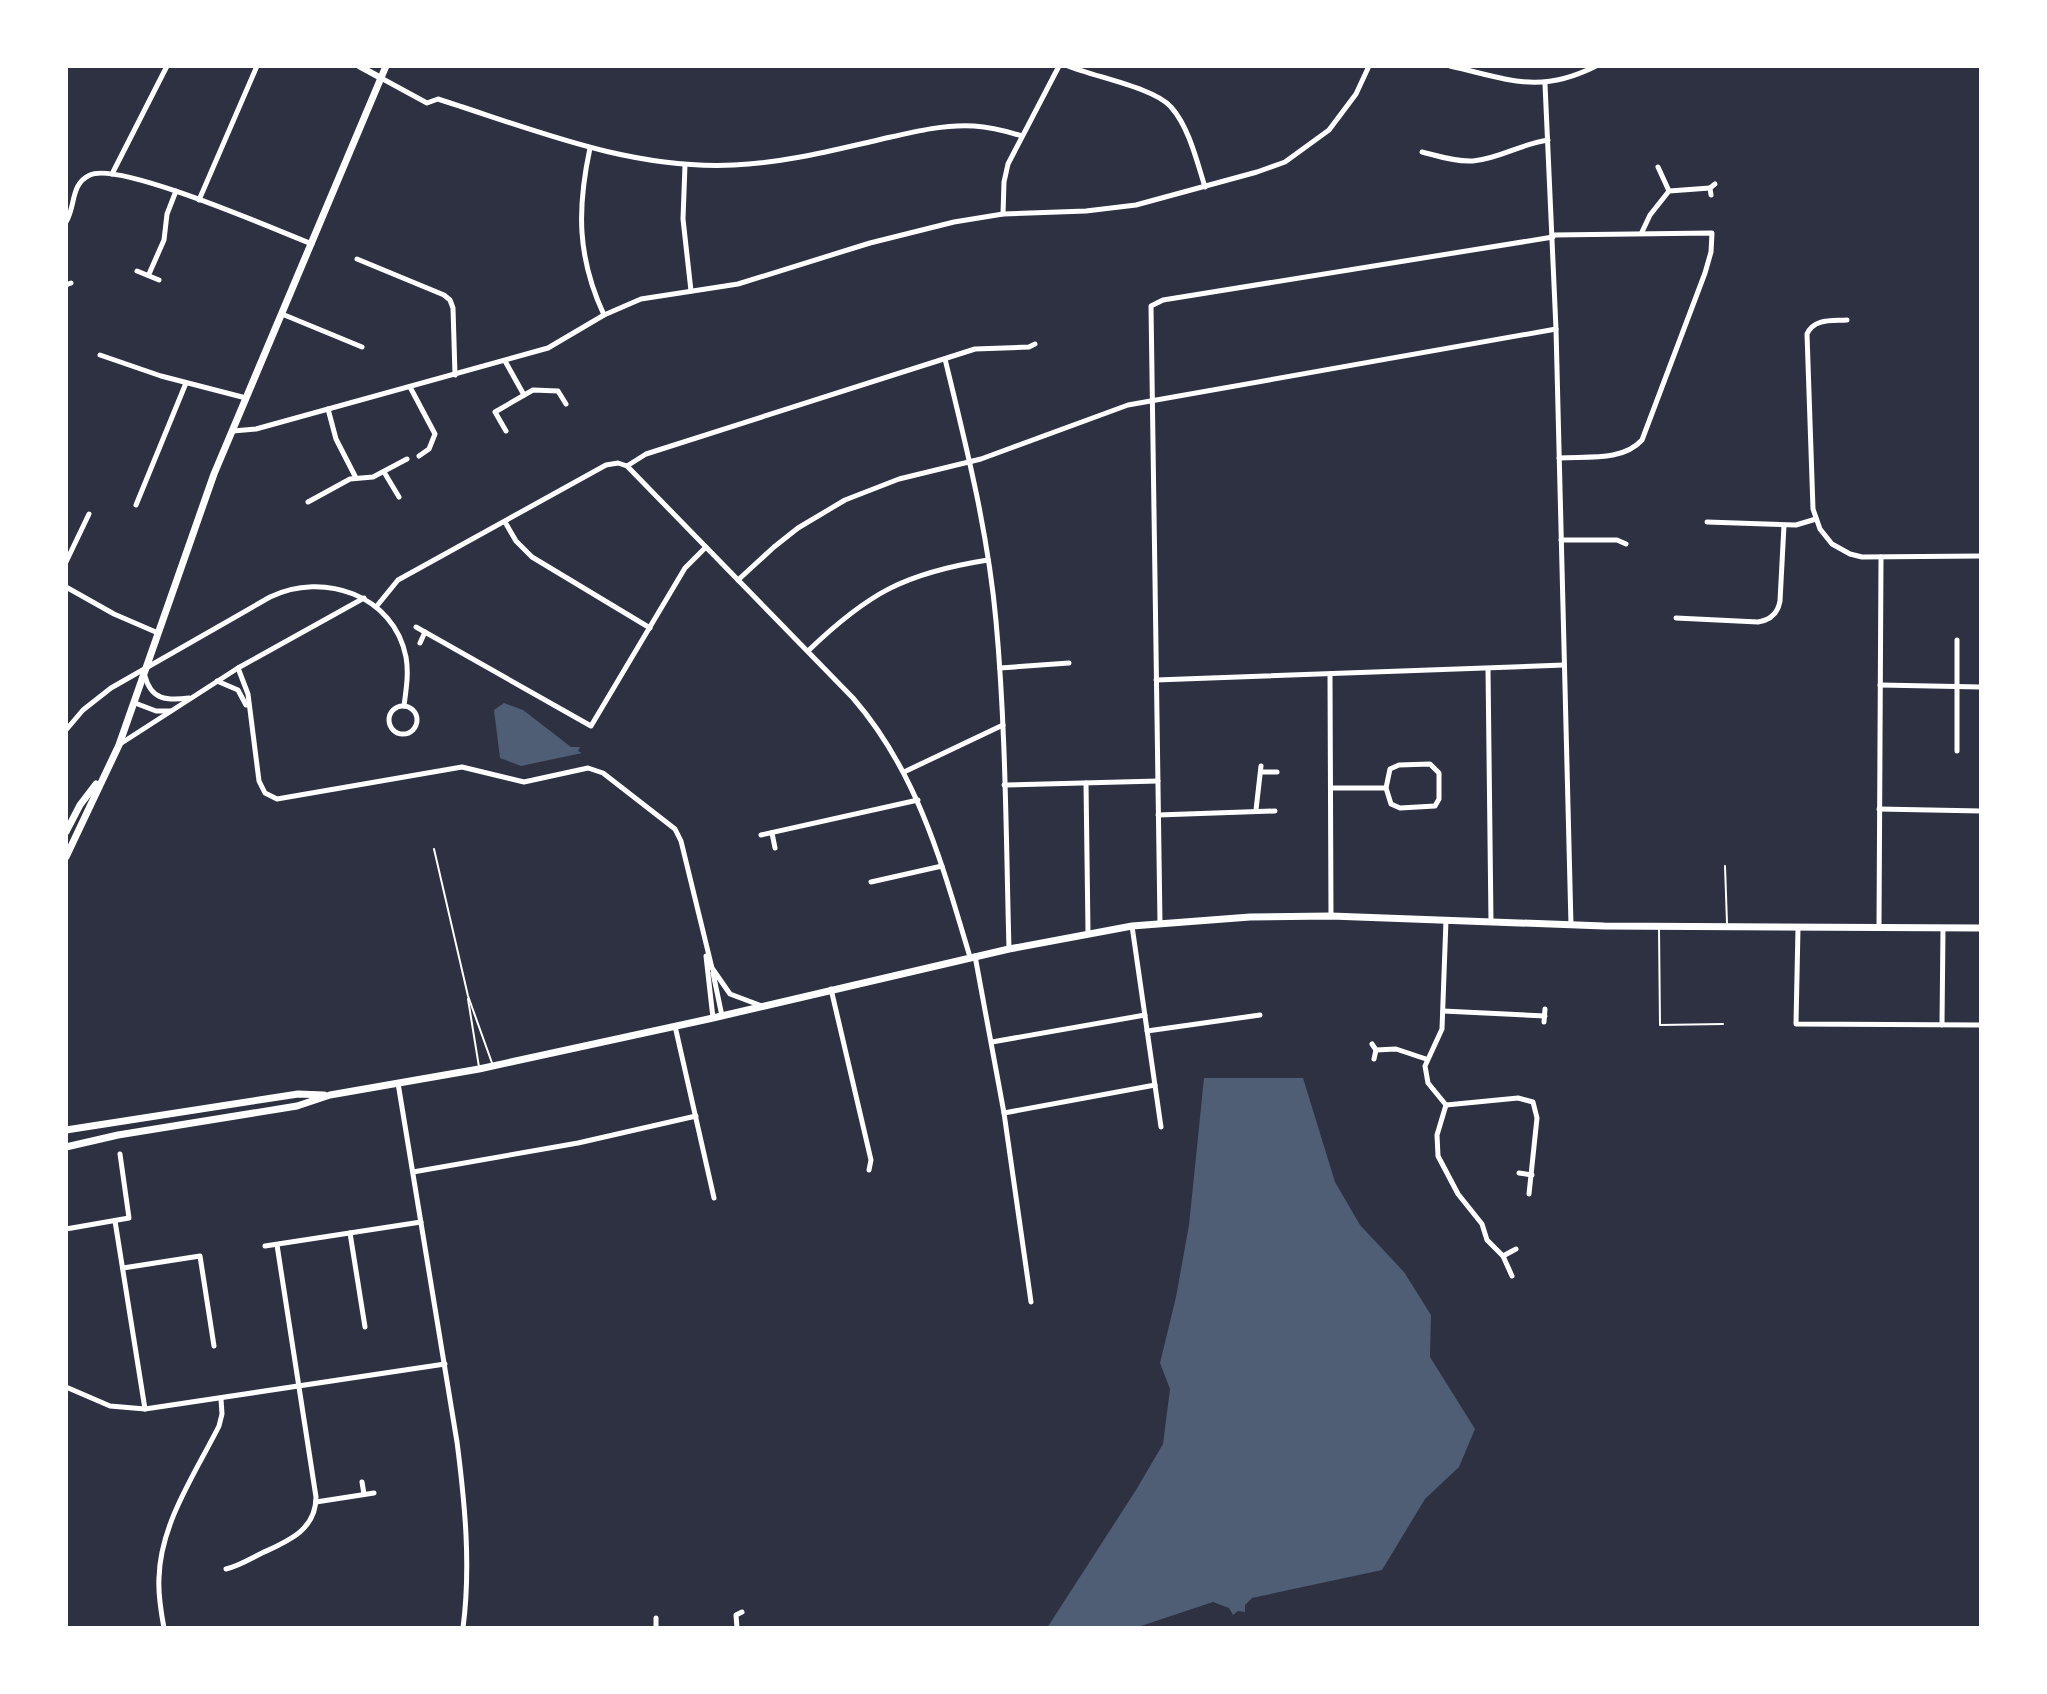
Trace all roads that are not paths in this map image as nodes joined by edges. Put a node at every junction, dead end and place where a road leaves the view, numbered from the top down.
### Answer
1 (167, 66) edge
2 (257, 66) edge
3 (359, 66) edge
4 (386, 66) edge
5 (1059, 66) edge
6 (1068, 66) edge
7 (1369, 66) edge
8 (1450, 66) edge
9 (1596, 66) edge
10 (381, 78) junction
11 (1545, 84) junction
12 (1022, 136) junction
13 (1548, 140) junction
14 (590, 148) junction
15 (1422, 152) dead end
16 (1440, 156) junction
17 (685, 165) junction
18 (1437, 165) dead end
19 (1658, 167) dead end
20 (112, 174) junction
21 (1205, 187) junction
22 (1712, 189) dead end
23 (176, 191) junction
24 (1669, 191) junction
25 (199, 200) junction
26 (1003, 214) junction
27 (66, 222) edge
28 (1642, 232) junction
29 (1553, 236) junction
30 (312, 244) junction
31 (369, 254) dead end
32 (357, 259) dead end
33 (366, 263) junction
34 (137, 271) dead end
35 (149, 274) junction
36 (159, 280) dead end
37 (691, 291) junction
38 (1837, 312) dead end
39 (282, 314) junction
40 (604, 315) junction
41 (1847, 320) dead end
42 (1837, 321) junction
43 (1556, 329) junction
44 (1035, 344) dead end
45 (362, 347) dead end
46 (119, 350) dead end
47 (100, 355) dead end
48 (945, 359) junction
49 (116, 360) junction
50 (505, 360) junction
51 (455, 375) junction
52 (186, 383) junction
53 (410, 387) junction
54 (524, 395) junction
55 (246, 398) junction
56 (1151, 400) junction
57 (566, 404) dead end
58 (328, 409) junction
59 (233, 431) junction
60 (506, 431) dead end
61 (419, 456) dead end
62 (1559, 458) junction
63 (407, 459) dead end
64 (970, 462) junction
65 (627, 466) junction
66 (384, 472) junction
67 (356, 478) junction
68 (399, 497) dead end
69 (308, 502) dead end
70 (136, 505) dead end
71 (1716, 512) dead end
72 (89, 514) dead end
73 (1816, 519) junction
74 (505, 522) junction
75 (1707, 522) dead end
76 (1717, 522) junction
77 (1784, 525) junction
78 (1561, 540) junction
79 (1626, 544) dead end
80 (706, 547) junction
81 (1981, 556) edge
82 (1881, 557) junction
83 (988, 560) junction
84 (66, 562) edge
85 (738, 580) junction
86 (66, 587) edge
87 (364, 598) junction
88 (376, 607) junction
89 (1685, 611) dead end
90 (1676, 618) dead end
91 (1685, 619) junction
92 (416, 627) dead end
93 (650, 628) junction
94 (425, 632) junction
95 (158, 633) junction
96 (1957, 640) dead end
97 (420, 643) dead end
98 (808, 652) junction
99 (1069, 663) dead end
100 (1564, 665) junction
101 (238, 668) junction
102 (1000, 668) junction
103 (1488, 669) junction
104 (1330, 674) junction
105 (145, 680) junction
106 (1156, 680) junction
107 (217, 681) junction
108 (1880, 685) junction
109 (1957, 686) junction
110 (1981, 687) edge
111 (194, 697) junction
112 (135, 703) junction
113 (404, 706) junction
114 (171, 711) junction
115 (249, 713) junction
116 (1003, 725) junction
117 (66, 730) edge
118 (119, 745) junction
119 (1957, 751) dead end
120 (904, 772) junction
121 (1277, 772) dead end
122 (103, 776) junction
123 (1158, 781) junction
124 (1086, 783) junction
125 (1004, 785) junction
126 (1331, 788) junction
127 (1386, 788) junction
128 (918, 800) junction
129 (1879, 809) junction
130 (1256, 810) junction
131 (1275, 811) dead end
132 (1981, 811) edge
133 (1158, 815) junction
134 (67, 827) edge
135 (772, 833) junction
136 (761, 835) dead end
137 (775, 848) dead end
138 (434, 849) dead end
139 (66, 857) edge
140 (942, 866) junction
141 (1725, 866) dead end
142 (884, 879) junction
143 (871, 882) dead end
144 (887, 889) dead end
145 (1331, 916) junction
146 (1446, 920) junction
147 (1491, 922) junction
148 (1160, 923) junction
149 (1576, 925) junction
150 (1132, 926) junction
151 (1659, 927) junction
152 (1727, 928) junction
153 (1798, 928) junction
154 (1981, 928) edge
155 (1879, 929) junction
156 (1943, 929) junction
157 (1088, 932) junction
158 (705, 943) junction
159 (1009, 949) junction
160 (973, 957) junction
161 (712, 968) junction
162 (831, 989) junction
163 (468, 996) junction
164 (763, 1006) junction
165 (1236, 1008) dead end
166 (1545, 1009) dead end
167 (1443, 1011) junction
168 (1145, 1015) junction
169 (1260, 1015) dead end
170 (722, 1016) junction
171 (713, 1018) junction
172 (1237, 1018) junction
173 (1723, 1024) dead end
174 (1942, 1025) junction
175 (1981, 1025) edge
176 (675, 1026) junction
177 (1147, 1031) junction
178 (992, 1042) junction
179 (1374, 1059) dead end
180 (1426, 1059) junction
181 (493, 1066) junction
182 (479, 1069) junction
183 (398, 1083) junction
184 (1155, 1085) junction
185 (1540, 1093) dead end
186 (330, 1095) junction
187 (1533, 1102) junction
188 (1446, 1105) junction
189 (1004, 1113) junction
190 (696, 1116) junction
191 (1161, 1127) dead end
192 (66, 1130) edge
193 (66, 1147) edge
194 (120, 1154) dead end
195 (869, 1170) dead end
196 (413, 1172) junction
197 (1519, 1173) dead end
198 (1532, 1175) junction
199 (1529, 1194) dead end
200 (714, 1198) dead end
201 (115, 1221) junction
202 (421, 1222) junction
203 (66, 1229) edge
204 (350, 1233) junction
205 (277, 1245) junction
206 (265, 1246) dead end
207 (1516, 1249) dead end
208 (1503, 1256) junction
209 (123, 1268) junction
210 (1512, 1276) dead end
211 (1029, 1285) junction
212 (1019, 1286) dead end
213 (1031, 1302) dead end
214 (365, 1327) dead end
215 (214, 1346) dead end
216 (445, 1364) junction
217 (299, 1386) junction
218 (66, 1387) edge
219 (221, 1398) junction
220 (145, 1409) junction
221 (362, 1482) dead end
222 (374, 1493) dead end
223 (364, 1494) junction
224 (316, 1502) junction
225 (284, 1531) dead end
226 (288, 1541) junction
227 (226, 1569) dead end
228 (742, 1612) dead end
229 (656, 1618) dead end
230 (164, 1628) edge
231 (463, 1628) edge
232 (656, 1628) edge
233 (737, 1628) edge

1 - 20 street
2 - 25 street
3 - 10 street
4 - 10 main road
5 - 12 street
6 - 21 street
7 - 21 street
8 - 11 street
9 - 11 street
10 - 14 street
10 - 30 main road
11 - 13 street
12 - 17 street
12 - 26 street
13 - 16 street
13 - 29 street
14 - 17 street
14 - 40 street
15 - 16 street
16 - 18 street
17 - 37 street
19 - 24 street
20 - 23 street
20 - 27 street
21 - 26 street
22 - 24 street
23 - 25 street
23 - 35 street
24 - 28 street
25 - 30 street
26 - 37 street
28 - 29 street
28 - 62 street
29 - 43 street
29 - 56 street
30 - 39 main road
31 - 33 street
32 - 33 street
33 - 51 street
34 - 35 street
35 - 36 street
37 - 40 street
38 - 42 street
39 - 45 street
39 - 55 main road
40 - 50 street
41 - 42 street
42 - 73 street
43 - 56 street
43 - 62 street
44 - 48 street
46 - 49 street
47 - 49 street
48 - 64 street
48 - 65 street
49 - 52 street
50 - 51 street
50 - 54 street
51 - 53 street
52 - 55 street
52 - 70 street
53 - 58 street
53 - 61 street
54 - 57 street
54 - 60 street
55 - 59 main road
56 - 64 street
56 - 106 street
58 - 59 street
58 - 67 street
59 - 95 main road
62 - 78 street
63 - 66 street
64 - 83 street
64 - 85 street
65 - 74 street
65 - 80 street
66 - 67 street
66 - 68 street
67 - 69 street
71 - 76 street
72 - 84 street
73 - 77 street
73 - 82 street
74 - 88 street
74 - 93 street
75 - 76 street
76 - 77 street
77 - 91 street
78 - 79 street
78 - 100 street
80 - 85 street
80 - 93 street
81 - 82 street
82 - 108 street
83 - 98 street
83 - 102 street
85 - 98 street
86 - 95 street
87 - 88 street
87 - 101 street
87 - 117 street
88 - 113 street
89 - 91 street
90 - 91 street
92 - 94 street
93 - 94 street
94 - 97 street
95 - 105 main road
96 - 109 street
98 - 120 street
99 - 102 street
100 - 103 street
100 - 149 street
101 - 107 street
101 - 115 street
102 - 116 street
103 - 104 street
103 - 147 street
104 - 106 street
104 - 126 street
105 - 111 street
105 - 112 main road
106 - 123 street
107 - 111 street
107 - 115 street
108 - 109 street
108 - 129 street
109 - 110 street
109 - 119 street
111 - 114 street
112 - 114 street
112 - 118 main road
113 - 113 street
114 - 118 street
115 - 158 street
116 - 120 street
116 - 125 street
118 - 122 main road
120 - 128 street
121 - 130 street
122 - 134 main road
122 - 139 main road
123 - 124 street
123 - 133 street
124 - 125 street
124 - 157 street
125 - 159 street
126 - 127 street
126 - 145 street
127 - 127 street
128 - 135 street
128 - 140 street
129 - 132 street
129 - 155 street
130 - 131 street
130 - 133 street
133 - 148 street
135 - 136 street
135 - 137 street
138 - 163 lane
140 - 142 street
140 - 160 street
141 - 152 lane
142 - 143 street
142 - 144 street
145 - 146 main road
145 - 148 main road
146 - 147 main road
146 - 167 street
147 - 149 main road
148 - 150 main road
149 - 151 main road
150 - 157 main road
150 - 168 street
151 - 152 main road
151 - 173 lane
152 - 153 main road
153 - 155 main road
153 - 174 street
154 - 156 main road
155 - 156 main road
156 - 174 street
157 - 159 main road
158 - 161 street
158 - 171 street
159 - 160 main road
160 - 162 main road
160 - 178 street
161 - 164 street
161 - 170 street
162 - 164 main road
162 - 195 street
163 - 181 lane
163 - 182 lane
164 - 170 main road
165 - 172 street
166 - 167 street
167 - 180 street
168 - 177 street
168 - 178 street
169 - 172 street
170 - 171 main road
171 - 176 main road
172 - 177 street
174 - 175 street
176 - 181 main road
176 - 190 street
177 - 184 street
178 - 189 street
179 - 180 street
180 - 188 street
181 - 182 main road
182 - 183 main road
183 - 186 main road
183 - 196 street
184 - 189 street
184 - 191 street
185 - 187 street
186 - 192 main road
186 - 193 main road
187 - 188 street
187 - 198 street
188 - 208 street
189 - 211 street
190 - 196 street
190 - 200 street
194 - 201 street
196 - 202 street
197 - 198 street
198 - 199 street
201 - 203 street
201 - 209 street
202 - 204 street
202 - 216 street
204 - 205 street
204 - 214 street
205 - 206 street
205 - 217 street
207 - 208 street
208 - 210 street
209 - 215 street
209 - 220 street
211 - 212 street
211 - 213 street
216 - 217 street
216 - 231 street
217 - 219 street
217 - 224 street
218 - 220 street
219 - 220 street
219 - 230 street
221 - 223 street
222 - 223 street
223 - 224 street
224 - 226 street
225 - 226 street
226 - 227 street
228 - 233 street
229 - 232 street

